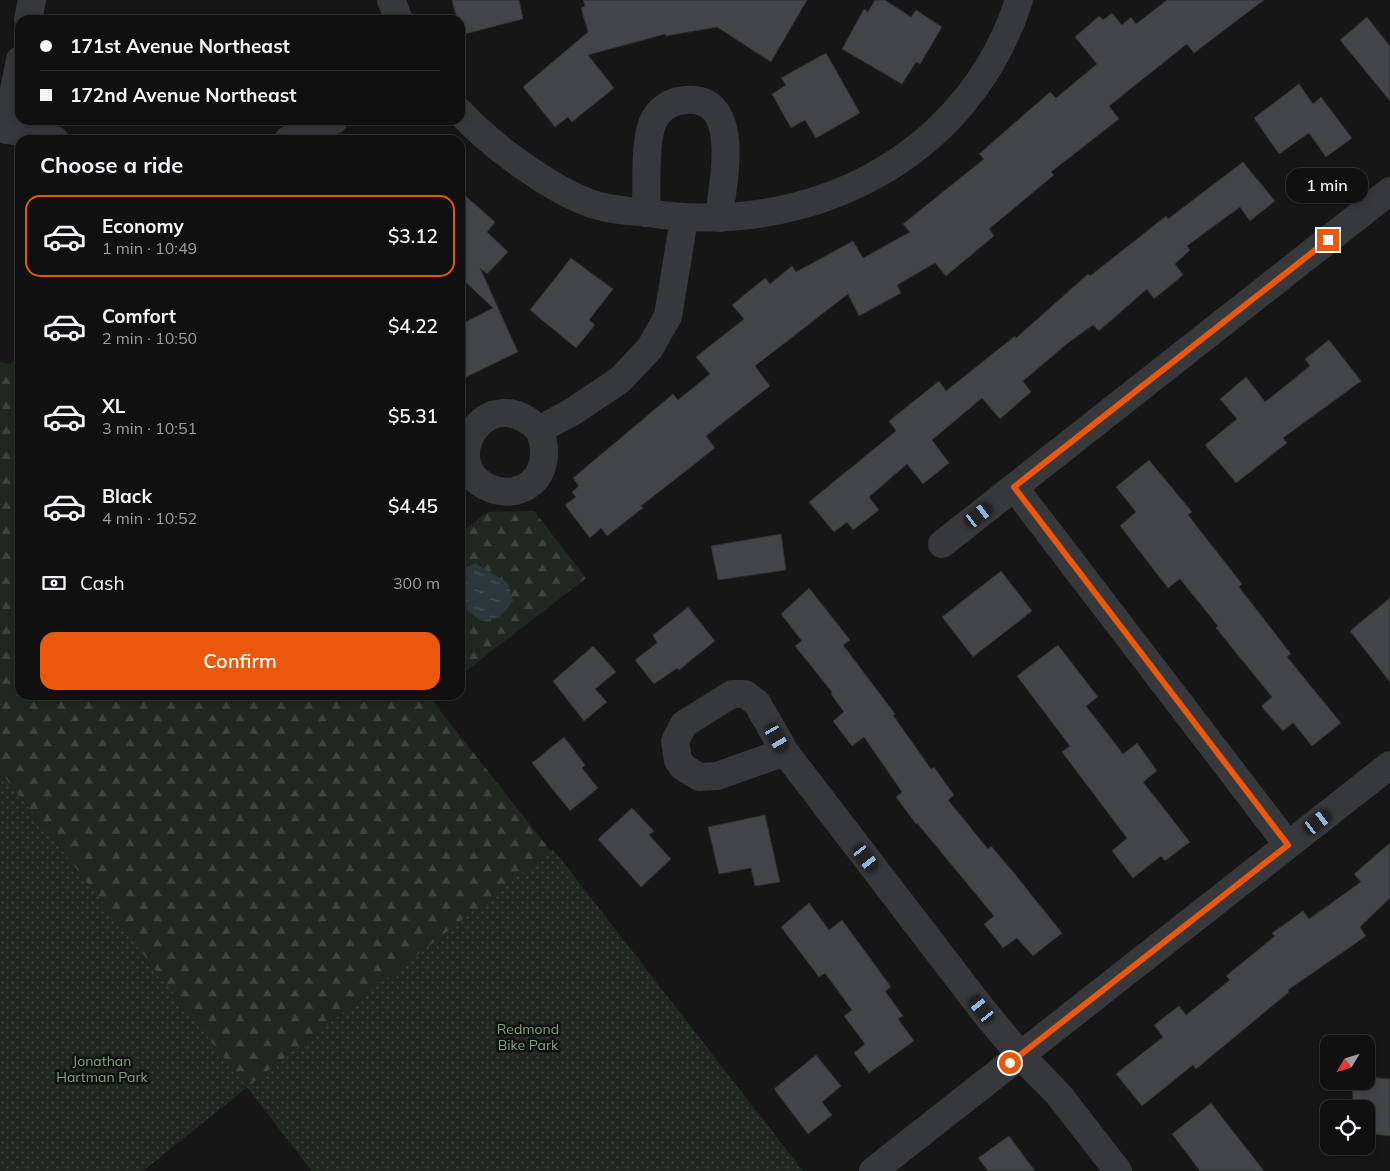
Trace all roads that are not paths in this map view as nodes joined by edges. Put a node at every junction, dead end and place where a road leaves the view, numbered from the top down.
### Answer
1 (32, 0) edge
2 (391, 0) edge
3 (1019, 0) edge
4 (29, 15) edge
5 (397, 15) edge
6 (15, 80) edge
7 (465, 118) edge
8 (322, 125) edge
9 (3, 129) edge
10 (31, 135) edge
11 (300, 135) edge
12 (1390, 191) edge
13 (646, 213) junction
14 (719, 218) junction
15 (684, 219) junction
16 (539, 430) dead end
17 (1014, 487) junction
18 (942, 544) dead end
19 (785, 752) dead end
20 (1390, 765) edge
21 (1288, 845) junction
22 (1020, 1055) junction
23 (873, 1171) edge
24 (1118, 1171) edge

1 - 4 street
2 - 5 street
3 - 14 street
6 - 9 street
7 - 13 street
8 - 11 street
9 - 10 street
12 - 17 street
13 - 14 street
13 - 15 street
14 - 15 street
15 - 16 street
17 - 18 street
17 - 21 street
19 - 22 street
20 - 21 street
21 - 22 street
22 - 23 street
22 - 24 street

